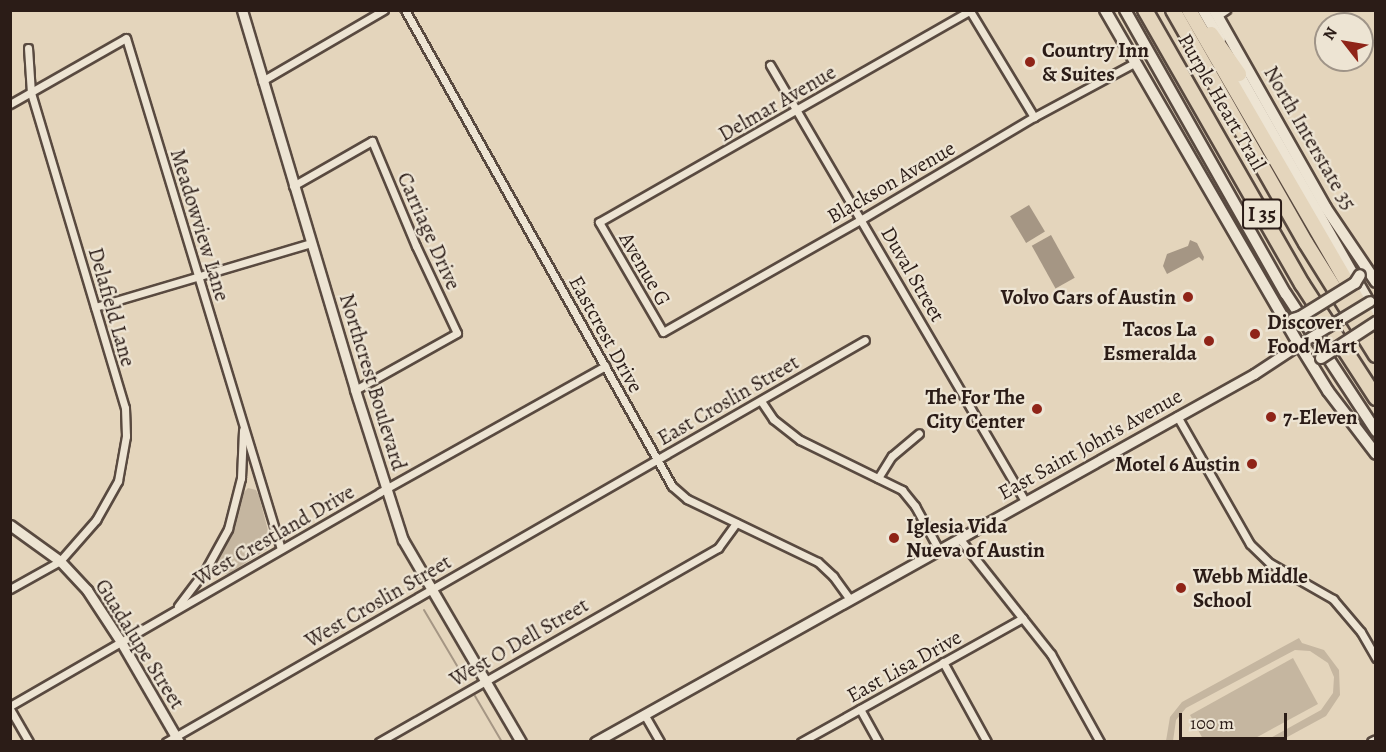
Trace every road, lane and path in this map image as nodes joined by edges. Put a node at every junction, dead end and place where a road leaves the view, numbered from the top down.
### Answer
1 (242, 10) edge
2 (384, 10) edge
3 (405, 10) edge
4 (1105, 10) edge
5 (1125, 10) edge
6 (1145, 10) edge
7 (1173, 10) edge
8 (1189, 10) edge
9 (1195, 10) edge
10 (1203, 10) edge
11 (970, 11) edge
12 (1219, 12) edge
13 (28, 48) dead end
14 (1136, 62) junction
15 (770, 65) dead end
16 (1234, 78) junction
17 (262, 81) junction
18 (31, 93) junction
19 (10, 104) edge
20 (797, 111) junction
21 (1034, 117) junction
22 (293, 186) junction
23 (862, 219) junction
24 (599, 222) joint
25 (311, 243) junction
26 (1362, 269) junction
27 (198, 275) junction
28 (1376, 282) edge
29 (1373, 299) edge
30 (95, 307) junction
31 (1280, 314) junction
32 (1376, 314) edge
33 (1376, 322) edge
34 (663, 332) joint
35 (1376, 332) edge
36 (866, 340) dead end
37 (1299, 344) junction
38 (1376, 355) edge
39 (605, 366) junction
40 (1317, 371) junction
41 (355, 390) junction
42 (1376, 398) edge
43 (761, 401) junction
44 (1177, 416) junction
45 (243, 423) junction
46 (1376, 431) edge
47 (919, 433) dead end
48 (1376, 454) edge
49 (657, 460) junction
50 (878, 478) junction
51 (387, 488) junction
52 (607, 489) joint
53 (1025, 501) junction
54 (736, 523) junction
55 (10, 525) edge
56 (959, 538) junction
57 (281, 549) junction
58 (939, 550) junction
59 (60, 561) junction
60 (10, 589) edge
61 (431, 589) junction
62 (850, 599) junction
63 (172, 613) junction
64 (1023, 618) junction
65 (122, 642) junction
66 (1376, 658) edge
67 (943, 662) junction
68 (484, 680) junction
69 (10, 708) edge
70 (860, 709) junction
71 (645, 714) junction
72 (177, 739) edge
73 (29, 741) edge
74 (166, 741) edge
75 (379, 741) edge
76 (521, 741) edge
77 (596, 741) edge
78 (660, 741) edge
79 (801, 741) edge
80 (878, 741) edge
81 (987, 741) edge
82 (1100, 741) edge

1 - 17 street, Northcrest Boulevard
2 - 17 street
3 - 39 street, Eastcrest Drive
4 - 14 main road
5 - 46 main road
6 - 42 highway, Purple Heart Trail / I 35
7 - 38 highway, Purple Heart Trail / I 35
8 - 16 highway
9 - 16 highway
10 - 16 main road
11 - 20 street, Delmar Avenue
11 - 21 street
12 - 26 main road, North Interstate 35
13 - 18 street, Delafield Lane
14 - 21 street, Blackson Avenue
14 - 31 main road
15 - 20 street, Duval Street
16 - 32 main road
16 - 35 highway
17 - 22 street, Northcrest Boulevard
18 - 19 street
18 - 27 street, Meadowview Lane
18 - 30 street, Delafield Lane
20 - 23 street, Duval Street
20 - 24 street, Delmar Avenue
21 - 23 street, Blackson Avenue
22 - 25 street, Northcrest Boulevard
22 - 41 street, Carriage Drive
23 - 34 street, Blackson Avenue
23 - 53 street, Duval Street
24 - 34 street, Avenue G
25 - 27 street
25 - 41 street, Northcrest Boulevard
26 - 28 main road, North Interstate 35
26 - 31 main road, bridge
27 - 30 street
27 - 45 street, Meadowview Lane
29 - 37 street, East Saint John's Avenue, bridge
30 - 59 street, Delafield Lane
31 - 37 main road
33 - 40 main road, bridge
36 - 43 street, East Croslin Street
37 - 40 main road
37 - 44 street, East Saint John's Avenue
39 - 49 street, Eastcrest Drive
39 - 51 street, West Crestland Drive
40 - 48 main road
41 - 51 street, Northcrest Boulevard
43 - 49 street, East Croslin Street
43 - 50 street
44 - 53 street, East Saint John's Avenue
44 - 66 street
45 - 57 street, Meadowview Lane
45 - 63 street, Meadowview Lane
47 - 50 street
49 - 52 street, East Croslin Street
49 - 54 street, Eastcrest Drive
50 - 58 street
51 - 57 street, West Crestland Drive
51 - 61 street, Northcrest Boulevard
52 - 61 street, West Croslin Street
53 - 56 street, East Saint John's Avenue
54 - 62 street, Eastcrest Drive
54 - 68 street, West O Dell Street
55 - 59 street, Guadalupe Street
56 - 58 street, East Saint John's Avenue
56 - 64 street
57 - 63 street, West Crestland Drive
58 - 62 street, East Saint John's Avenue
59 - 60 street
59 - 65 street, Guadalupe Street
61 - 68 street, Northcrest Boulevard
61 - 72 street, West Croslin Street
62 - 71 street, East Saint John's Avenue
63 - 65 street, West Crestland Drive
64 - 67 street, East Lisa Drive
64 - 82 street
65 - 69 street, West Crestland Drive
65 - 72 street, Guadalupe Street
67 - 70 street, East Lisa Drive
67 - 81 street
68 - 75 street, West O Dell Street
68 - 76 street, Northcrest Boulevard
69 - 73 street
70 - 79 street, East Lisa Drive
70 - 80 street
71 - 77 street, East Saint John's Avenue
71 - 78 street
72 - 74 street, West Croslin Street

